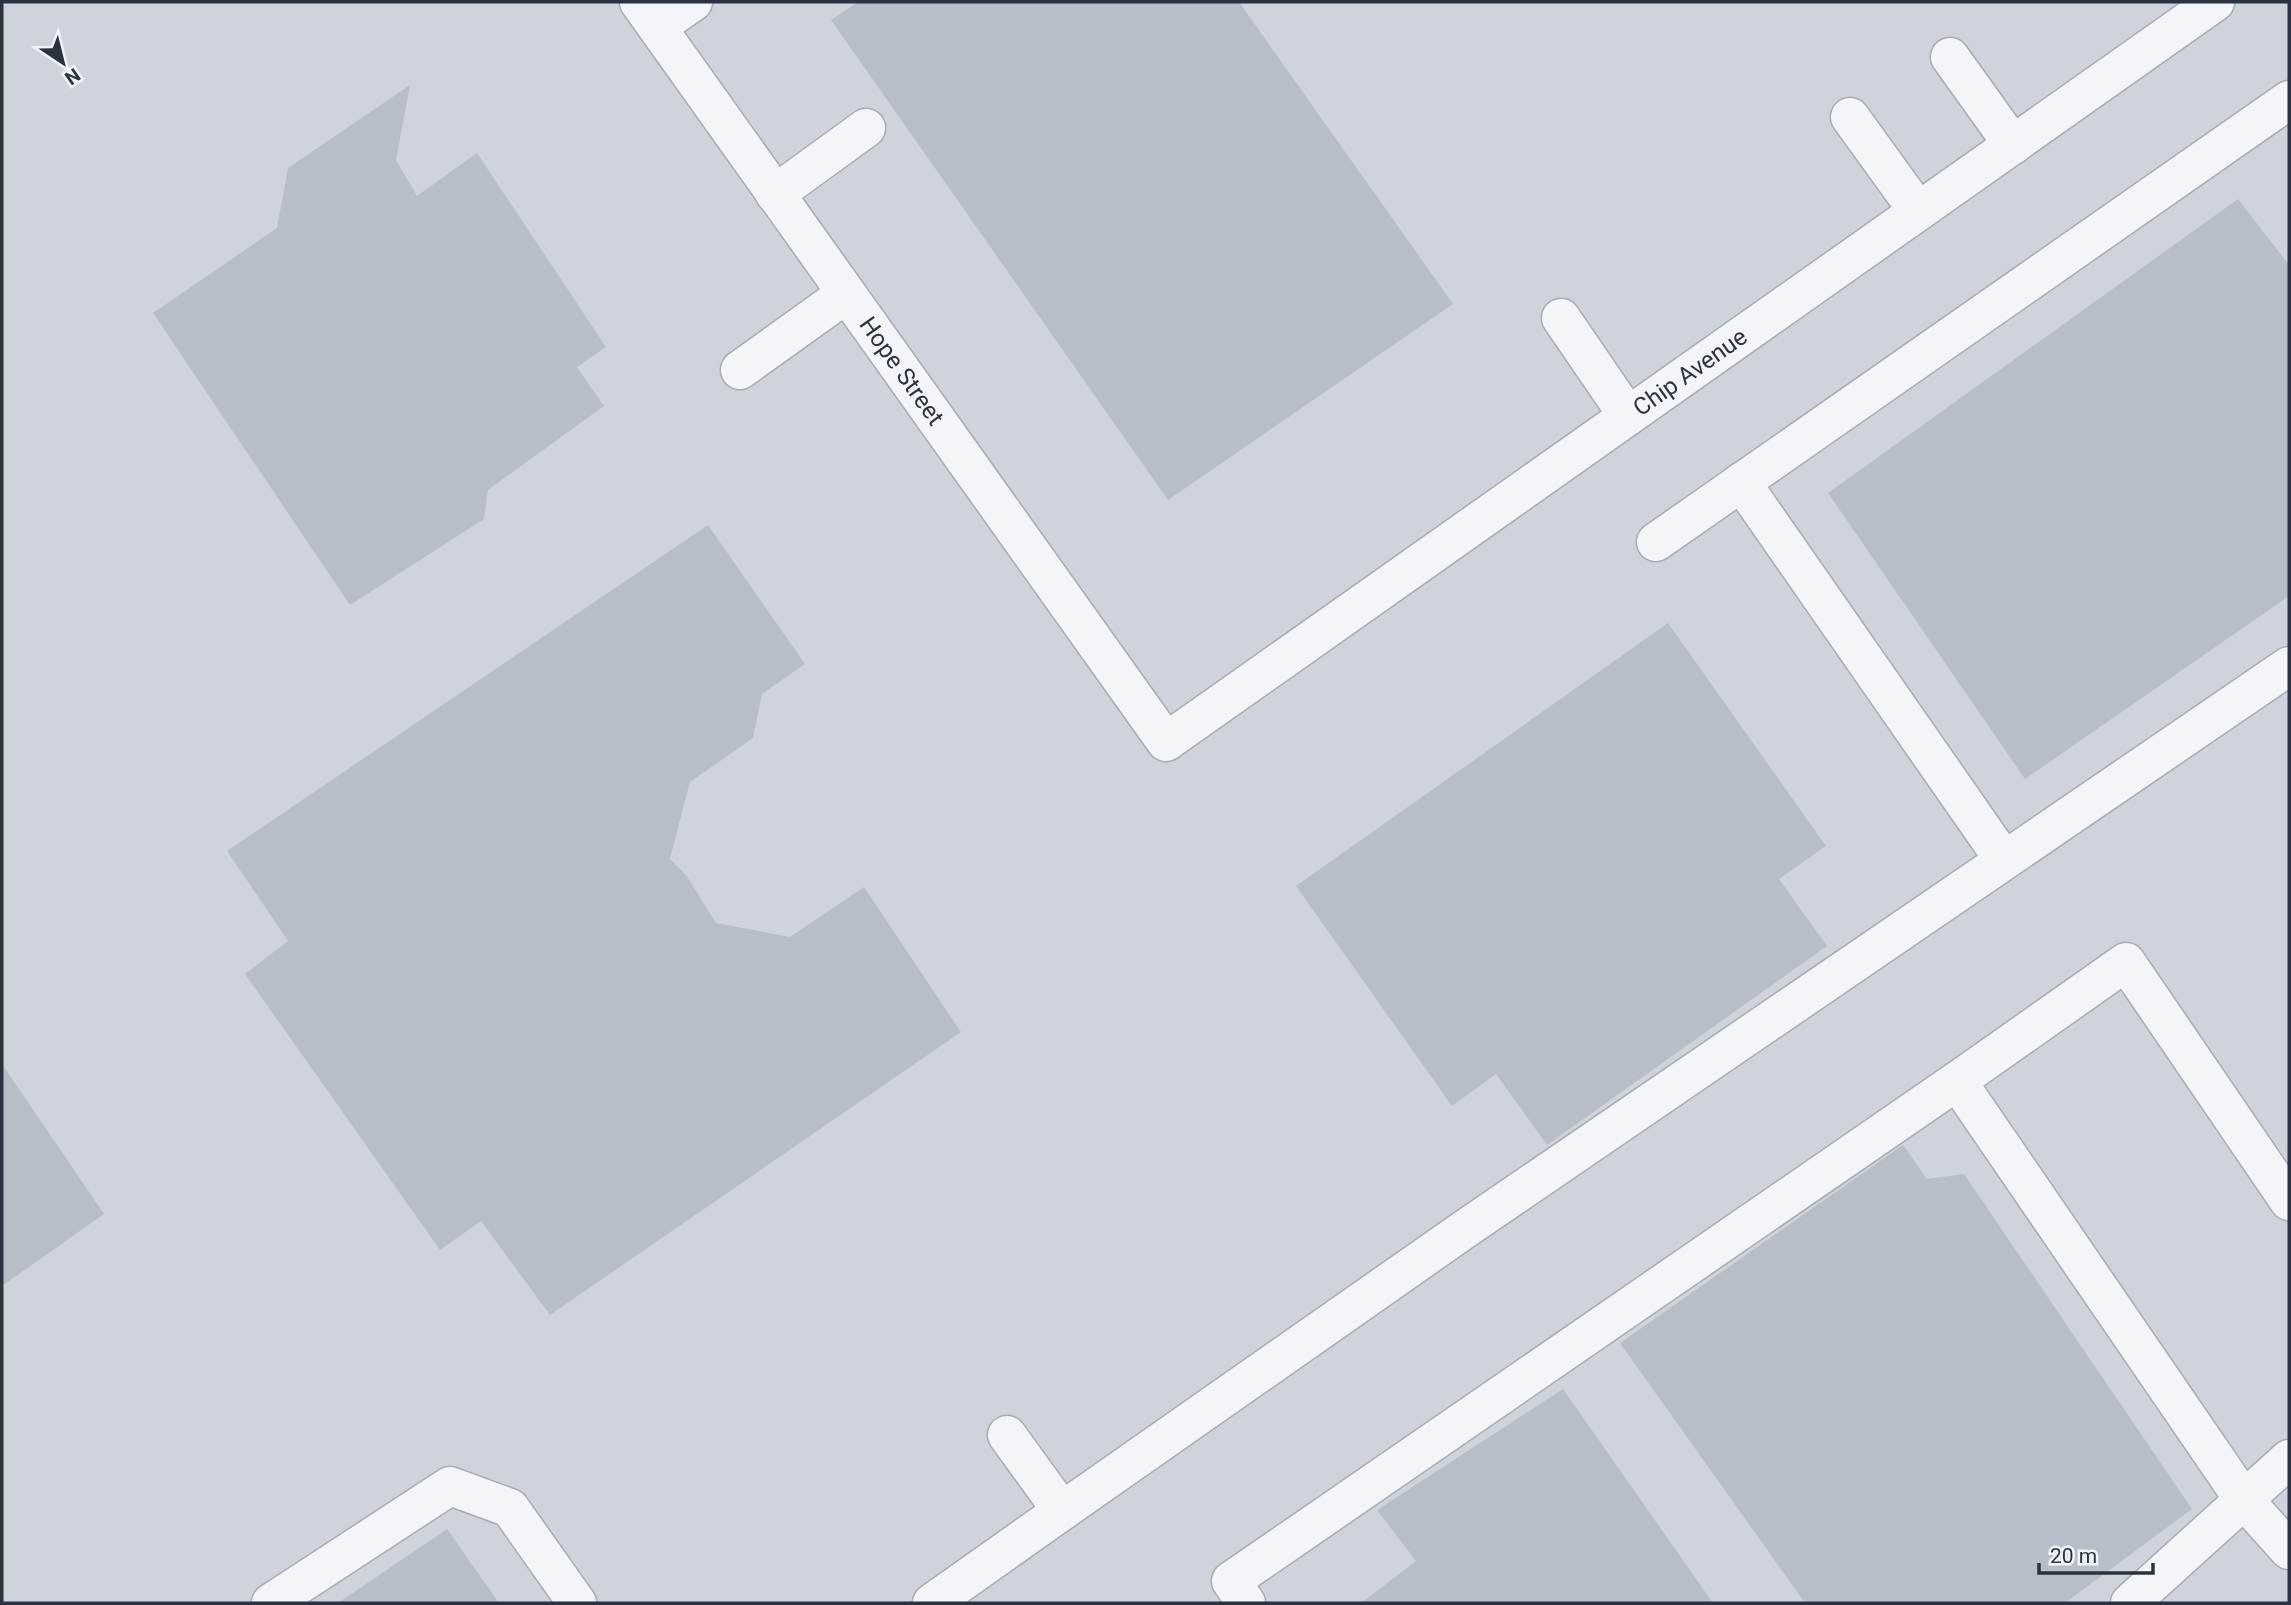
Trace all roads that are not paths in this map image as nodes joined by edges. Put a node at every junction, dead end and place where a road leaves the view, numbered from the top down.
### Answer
1 (693, 2) edge
2 (2215, 2) edge
3 (648, 15) edge
4 (1950, 57) dead end
5 (2289, 100) edge
6 (1850, 117) dead end
7 (866, 128) dead end
8 (2013, 145) junction
9 (775, 194) junction
10 (1918, 211) junction
11 (846, 293) junction
12 (1561, 318) dead end
13 (740, 370) dead end
14 (1628, 416) junction
15 (1741, 482) junction
16 (1656, 542) dead end
17 (2289, 666) edge
18 (1166, 742) joint
19 (2004, 860) junction
20 (1956, 1081) junction
21 (2289, 1201) edge
22 (1007, 1434) dead end
23 (2289, 1459) edge
24 (2244, 1500) junction
25 (1062, 1511) junction
26 (2289, 1550) edge
27 (1236, 1600) edge
28 (271, 1603) edge
29 (577, 1603) edge
30 (932, 1603) edge
31 (2130, 1603) edge

1 - 3 street
2 - 8 street, Chip Avenue
3 - 9 street, Hope Street
4 - 8 street
5 - 15 street
6 - 10 street
7 - 9 street
8 - 10 street, Chip Avenue
9 - 11 street, Hope Street
10 - 14 street, Chip Avenue
11 - 13 street
11 - 18 street, Hope Street
12 - 14 street
14 - 18 street, Chip Avenue
15 - 16 street
15 - 19 street
17 - 19 street
19 - 25 street
20 - 21 street
20 - 24 street
20 - 27 street
22 - 25 street
23 - 24 street
24 - 26 street
24 - 31 street
25 - 30 street
28 - 29 street

